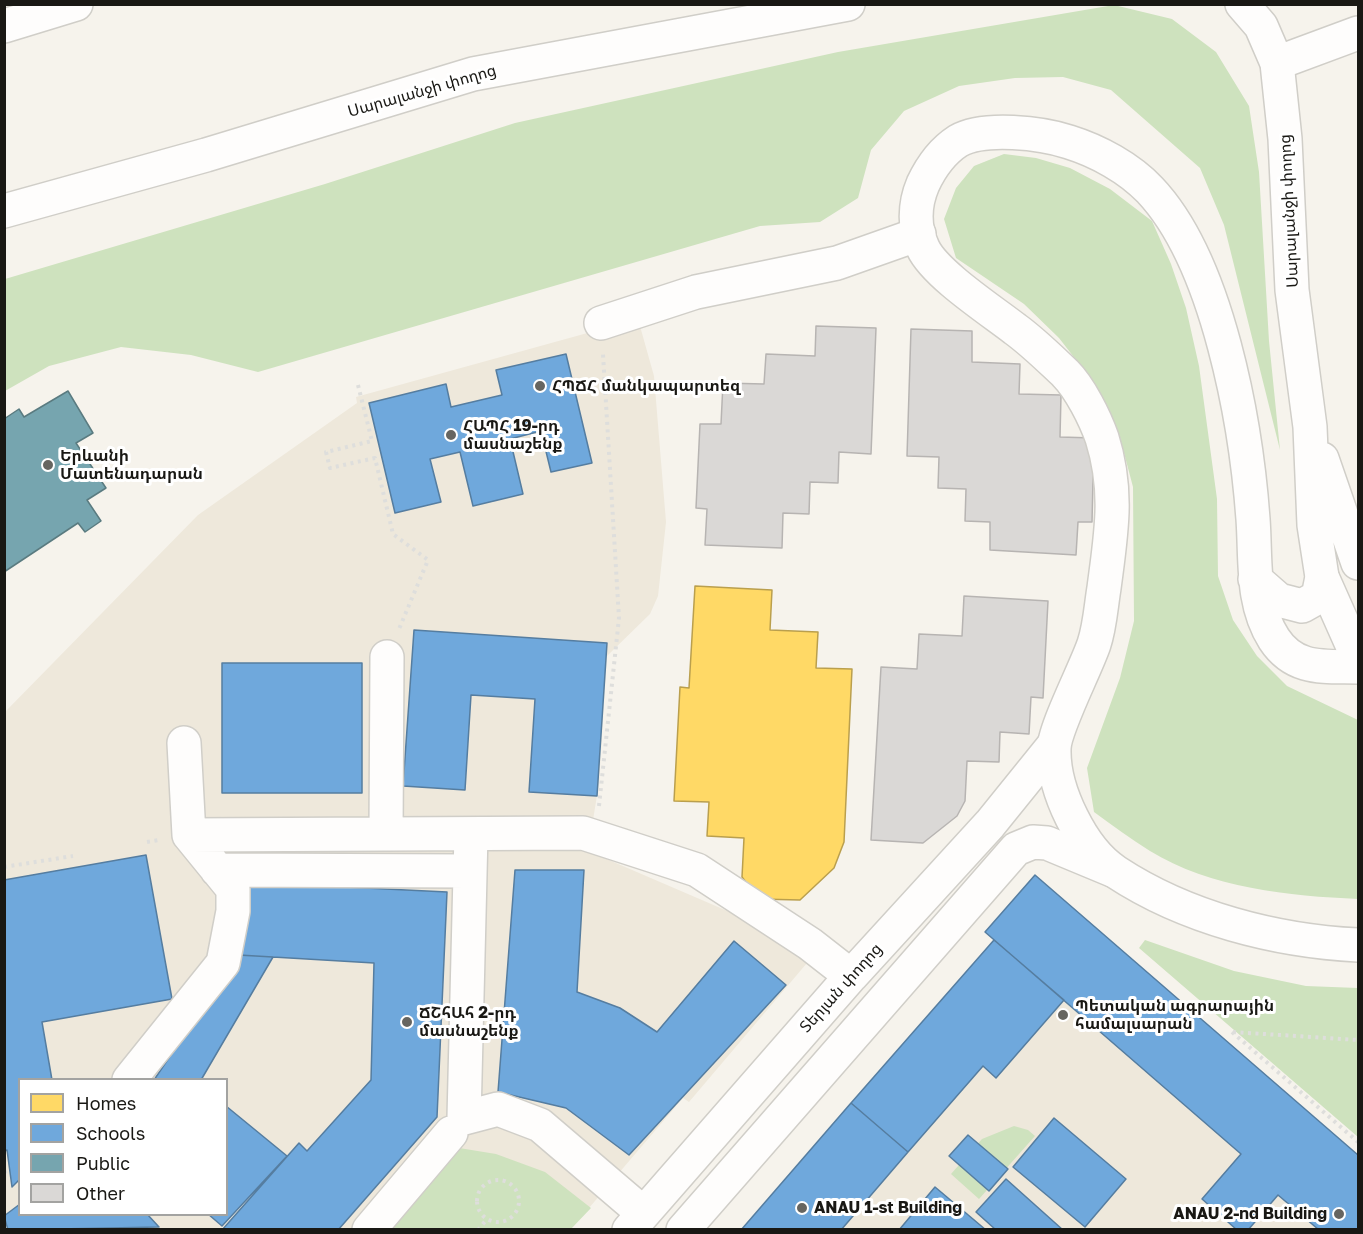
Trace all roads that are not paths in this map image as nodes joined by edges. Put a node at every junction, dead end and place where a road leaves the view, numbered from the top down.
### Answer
1 (76, 4) edge
2 (848, 4) edge
3 (1242, 4) edge
4 (4, 26) edge
5 (1359, 33) edge
6 (1277, 63) junction
7 (4, 211) edge
8 (919, 234) junction
9 (601, 322) road end
10 (1310, 427) junction
11 (1359, 563) edge
12 (1322, 577) junction
13 (1255, 579) junction
14 (387, 657) road end
15 (1359, 658) edge
16 (1359, 667) edge
17 (184, 743) dead end
18 (1053, 746) junction
19 (386, 834) junction
20 (471, 834) junction
21 (189, 835) junction
22 (218, 870) junction
23 (1112, 870) junction
24 (470, 871) junction
25 (1359, 945) edge
26 (851, 976) junction
27 (131, 1078) edge
28 (451, 1133) dead end
29 (636, 1221) edge
30 (369, 1230) edge
31 (683, 1230) edge

1 - 4 main road
2 - 7 main road, Սարալանջի փողոց
3 - 6 main road, Սարալանջի փողոց
5 - 6 main road
6 - 10 main road, Սարալանջի փողոց
8 - 9 main road
8 - 13 main road
8 - 18 main road
10 - 11 main road
10 - 12 main road
12 - 13 main road
12 - 15 main road
13 - 16 main road
14 - 19 main road
17 - 21 main road
18 - 23 main road
18 - 26 main road, Տերյան փողոց
19 - 20 main road
19 - 21 main road
20 - 24 main road
20 - 26 main road
21 - 22 main road
22 - 24 main road
22 - 27 main road
23 - 25 main road
23 - 31 main road
24 - 29 main road
26 - 29 main road, Տերյան փողոց
28 - 30 main road

